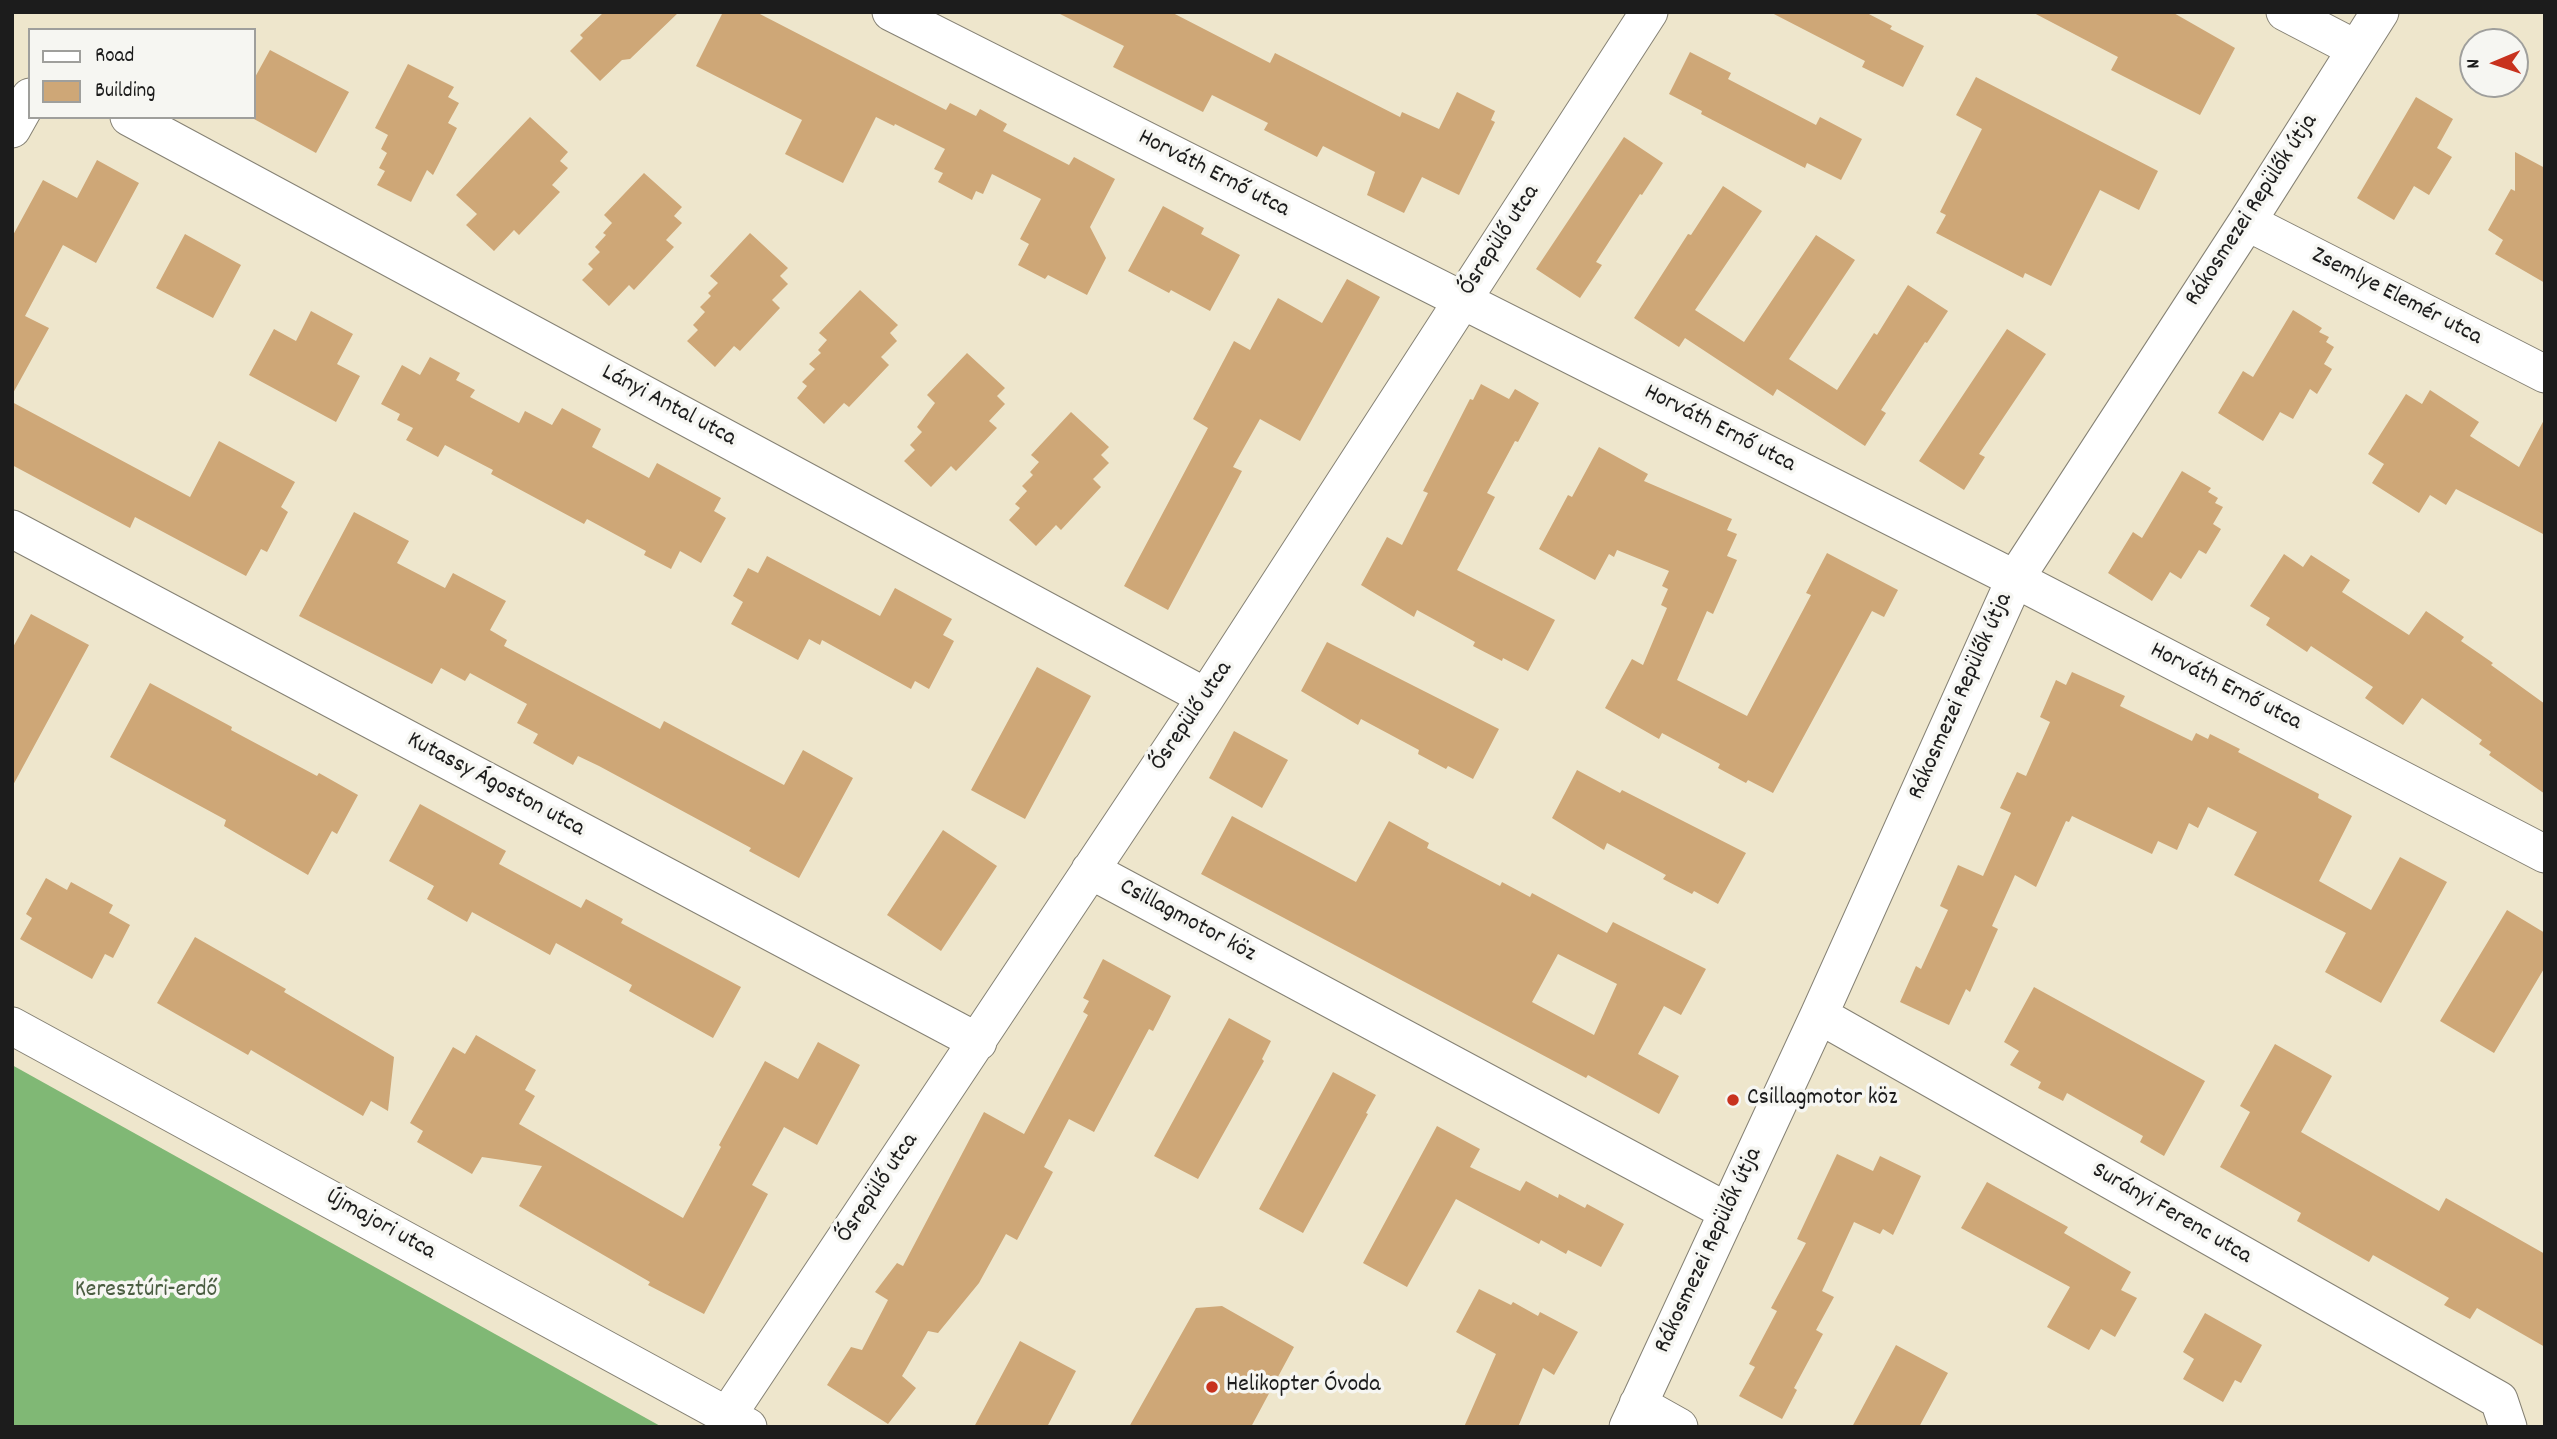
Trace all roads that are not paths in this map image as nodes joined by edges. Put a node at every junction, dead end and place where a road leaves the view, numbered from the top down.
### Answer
1 (891, 12) edge
2 (1649, 12) edge
3 (2285, 12) edge
4 (2379, 12) edge
5 (2356, 49) junction
6 (28, 101) edge
7 (133, 119) edge
8 (12, 130) edge
9 (2247, 222) junction
10 (1462, 301) junction
11 (2545, 374) edge
12 (12, 529) edge
13 (2015, 579) junction
14 (1206, 697) junction
15 (2545, 854) edge
16 (1090, 870) junction
17 (1819, 1015) junction
18 (12, 1026) edge
19 (978, 1042) junction
20 (1728, 1212) junction
21 (1633, 1416) edge
22 (738, 1421) edge
23 (1679, 1427) edge
24 (2508, 1427) edge

1 - 10 street, Horváth Ernő utca
2 - 10 street, Ősrepülő utca
3 - 5 street
4 - 5 street, Rákosmezei Repülők útja
5 - 9 street, Rákosmezei Repülők útja
6 - 8 street
7 - 14 street, Lányi Antal utca
9 - 11 street, Zsemlye Elemér utca
9 - 13 street, Rákosmezei Repülők útja
10 - 13 street, Horváth Ernő utca
10 - 14 street, Ősrepülő utca
12 - 19 street, Kutassy Ágoston utca
13 - 15 street, Horváth Ernő utca
13 - 17 street, Rákosmezei Repülők útja
14 - 16 street, Ősrepülő utca
16 - 19 street, Ősrepülő utca
16 - 20 street, Csillagmotor köz
17 - 20 street, Rákosmezei Repülők útja
17 - 24 street, Surányi Ferenc utca
18 - 22 street, Újmajori utca
19 - 22 street, Ősrepülő utca
20 - 21 street, Rákosmezei Repülők útja
21 - 23 street

